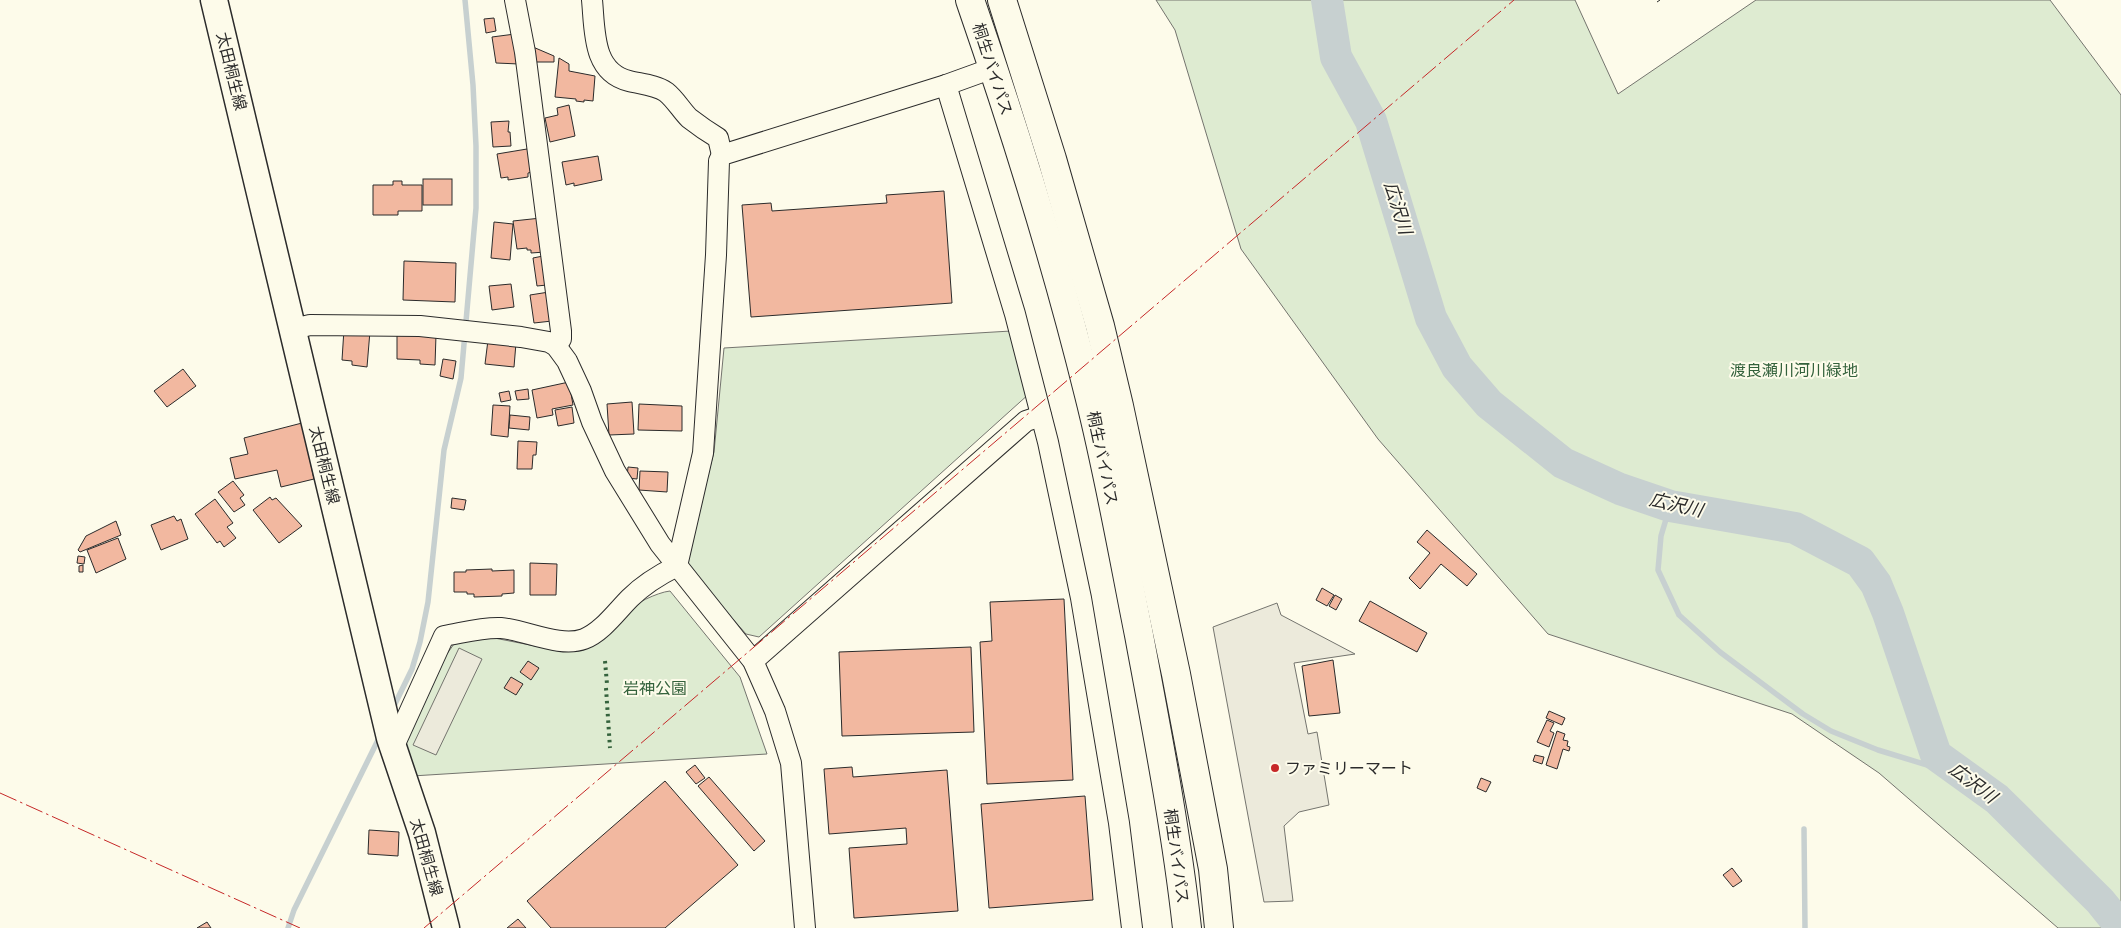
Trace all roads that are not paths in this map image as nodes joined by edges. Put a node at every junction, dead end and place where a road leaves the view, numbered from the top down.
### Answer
1 (214, 0) edge
2 (515, 0) edge
3 (592, 0) edge
4 (970, 0) edge
5 (1002, 0) edge
6 (993, 68) junction
7 (946, 85) junction
8 (722, 155) junction
9 (293, 329) junction
10 (556, 346) junction
11 (1040, 416) junction
12 (677, 566) junction
13 (754, 661) junction
14 (392, 743) junction
15 (446, 928) edge
16 (805, 928) edge
17 (1132, 928) edge
18 (1187, 928) edge
19 (1220, 928) edge

1 - 9 main road, 太田桐生線
2 - 10 street
3 - 8 street
4 - 6 highway, 桐生バイパス
5 - 19 highway, 桐生バイパス
6 - 7 street
6 - 18 highway, 桐生バイパス
7 - 8 street
7 - 11 street
8 - 12 street
9 - 10 street
9 - 14 main road, 太田桐生線
10 - 12 street
11 - 13 street
11 - 17 street
12 - 13 street
12 - 14 street
13 - 16 street
14 - 15 main road, 太田桐生線

